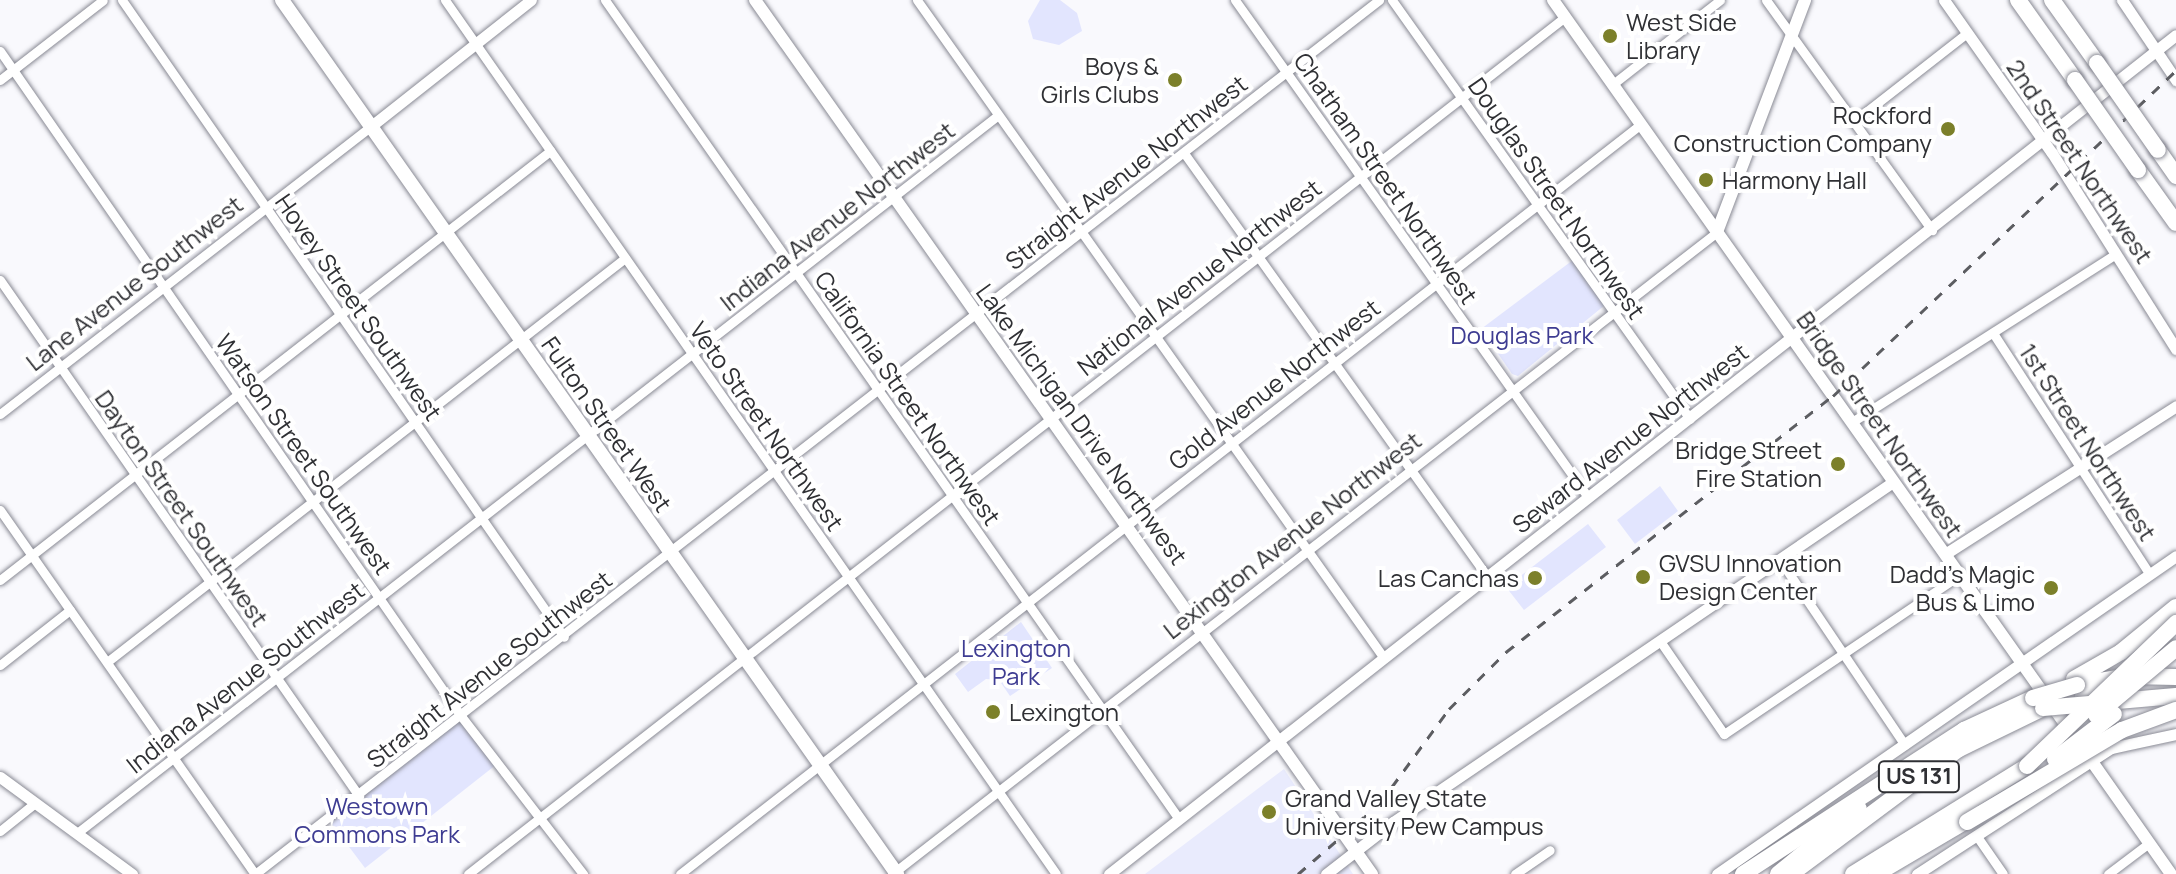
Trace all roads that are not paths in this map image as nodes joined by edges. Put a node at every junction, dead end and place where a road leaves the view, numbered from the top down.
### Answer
1 (103, 0) edge
2 (122, 0) edge
3 (282, 0) edge
4 (445, 0) edge
5 (531, 0) edge
6 (605, 0) edge
7 (755, 0) edge
8 (917, 0) edge
9 (1235, 0) edge
10 (1379, 0) edge
11 (1392, 0) edge
12 (1553, 0) edge
13 (1720, 0) edge
14 (1766, 0) edge
15 (1805, 0) edge
16 (1944, 0) edge
17 (2018, 0) edge
18 (2052, 0) edge
19 (2122, 0) edge
20 (1565, 17) junction
21 (1967, 33) junction
22 (1791, 35) junction
23 (2176, 35) edge
24 (475, 43) junction
25 (0, 51) edge
26 (2157, 51) junction
27 (13, 70) junction
28 (1287, 72) junction
29 (0, 80) edge
30 (2176, 80) edge
31 (1613, 84) junction
32 (1462, 98) junction
33 (997, 116) junction
34 (1853, 122) junction
35 (1641, 124) junction
36 (370, 127) junction
37 (2044, 141) junction
38 (550, 151) junction
39 (1184, 153) junction
40 (1360, 176) junction
41 (2176, 176) edge
42 (892, 198) junction
43 (1537, 205) junction
44 (265, 206) junction
45 (2176, 223) edge
46 (1932, 230) junction
47 (444, 232) junction
48 (1717, 232) junction
49 (1080, 233) junction
50 (2116, 254) junction
51 (1259, 256) junction
52 (625, 258) junction
53 (796, 273) junction
54 (0, 280) edge
55 (1435, 282) junction
56 (163, 287) junction
57 (1612, 312) junction
58 (340, 314) junction
59 (977, 314) junction
60 (1993, 333) junction
61 (1155, 338) junction
62 (519, 339) junction
63 (1793, 339) junction
64 (2176, 349) edge
65 (692, 354) junction
66 (1335, 362) junction
67 (60, 366) junction
68 (878, 390) junction
69 (1512, 390) junction
70 (238, 395) junction
71 (2176, 406) edge
72 (0, 414) edge
73 (1053, 418) junction
74 (1690, 419) junction
75 (414, 422) junction
76 (1852, 422) junction
77 (588, 435) junction
78 (1230, 444) junction
79 (1411, 468) junction
80 (2080, 468) junction
81 (775, 472) junction
82 (135, 474) junction
83 (1893, 482) junction
84 (953, 497) junction
85 (1588, 497) junction
86 (313, 501) junction
87 (0, 510) edge
88 (481, 518) junction
89 (1128, 525) junction
90 (1306, 550) junction
91 (671, 553) junction
92 (1945, 554) junction
93 (32, 555) junction
94 (2176, 556) edge
95 (1780, 560) junction
96 (2149, 573) junction
97 (1960, 575) junction
98 (1487, 576) junction
99 (849, 578) junction
100 (0, 580) edge
101 (209, 581) junction
102 (380, 598) junction
103 (1027, 603) junction
104 (2176, 607) edge
105 (70, 610) junction
106 (2176, 623) edge
107 (1203, 631) junction
108 (564, 637) junction
109 (1660, 641) junction
110 (2176, 649) edge
111 (1843, 652) junction
112 (745, 658) junction
113 (1384, 658) junction
114 (107, 662) junction
115 (2023, 663) junction
116 (0, 665) edge
117 (2176, 678) edge
118 (275, 680) junction
119 (924, 684) junction
120 (2081, 691) junction
121 (2176, 696) edge
122 (1102, 709) junction
123 (2176, 710) edge
124 (2018, 711) junction
125 (461, 716) junction
126 (2176, 734) edge
127 (1281, 738) junction
128 (1905, 745) junction
129 (1926, 755) junction
130 (175, 757) junction
131 (2090, 760) junction
132 (819, 765) junction
133 (2027, 766) junction
134 (0, 777) edge
135 (998, 791) junction
136 (359, 796) junction
137 (35, 803) junction
138 (540, 818) junction
139 (1179, 819) junction
140 (1972, 828) junction
141 (0, 831) edge
142 (77, 833) junction
143 (2149, 843) junction
144 (1925, 847) junction
145 (1550, 850) dead end
146 (1357, 853) junction
147 (894, 873) edge
148 (132, 874) edge
149 (255, 874) edge
150 (468, 874) edge
151 (583, 874) edge
152 (680, 874) edge
153 (1056, 874) edge
154 (1109, 874) edge
155 (1326, 874) edge
156 (1372, 874) edge
157 (1515, 874) edge
158 (1717, 874) edge
159 (1743, 874) edge
160 (1778, 874) edge
161 (1791, 874) edge
162 (1853, 874) edge
163 (1876, 874) edge
164 (1889, 874) edge
165 (1917, 874) edge
166 (2003, 874) edge
167 (2106, 874) edge
168 (2171, 874) edge

1 - 27 street
2 - 44 street, Hovey Street Southwest
3 - 36 main road, Fulton Street West
4 - 24 street, Veto Street Northwest
5 - 24 street
6 - 53 street, California Street Northwest
7 - 42 main road, Lake Michigan Drive Northwest
8 - 33 street
9 - 28 street, Chatham Street Northwest
10 - 28 street, Straight Avenue Northwest
11 - 32 street, Douglas Street Northwest
12 - 20 main road, Bridge Street Northwest
13 - 31 street
14 - 22 street
15 - 22 main road
16 - 21 street, 2nd Street Northwest
17 - 45 highway, bridge
18 - 41 highway, bridge
19 - 26 street
20 - 31 main road, Bridge Street Northwest
20 - 32 street, National Avenue Northwest
21 - 34 street
21 - 37 street, 2nd Street Northwest
22 - 34 street
22 - 48 main road
23 - 26 street, Seward Avenue Northwest
24 - 36 street
24 - 38 street, Veto Street Northwest
25 - 27 street, Watson Street Southwest
26 - 30 street
26 - 37 street, Seward Avenue Northwest
27 - 29 street
27 - 56 street, Watson Street Southwest
28 - 39 street, Straight Avenue Northwest
28 - 40 street, Chatham Street Northwest
31 - 35 main road, Bridge Street Northwest
32 - 40 street, National Avenue Northwest
32 - 43 street, Douglas Street Northwest
33 - 42 street, Indiana Avenue Northwest
33 - 49 street
34 - 46 street
35 - 43 street, Gold Avenue Northwest
35 - 48 main road, Bridge Street Northwest
36 - 44 street, Lane Avenue Southwest
36 - 47 main road, Fulton Street West
37 - 46 street, Seward Avenue Northwest
37 - 50 street, 2nd Street Northwest
38 - 47 street
38 - 52 street, Veto Street Northwest
39 - 49 street, Straight Avenue Northwest
39 - 51 street
40 - 51 street, National Avenue Northwest
40 - 55 street, Chatham Street Northwest
42 - 53 street, Indiana Avenue Northwest
42 - 59 main road, Lake Michigan Drive Northwest
43 - 55 street, Gold Avenue Northwest
43 - 57 street, Douglas Street Northwest
44 - 56 street, Lane Avenue Southwest
44 - 58 street, Hovey Street Southwest
46 - 63 street, Seward Avenue Northwest
47 - 58 street
47 - 62 main road, Fulton Street West
48 - 57 street, Lexington Avenue Northwest
48 - 63 main road, Bridge Street Northwest
49 - 59 street, Straight Avenue Northwest
49 - 61 street
50 - 60 street
50 - 64 street, 2nd Street Northwest
51 - 61 street, National Avenue Northwest
51 - 66 street
52 - 62 street
52 - 65 street, Veto Street Northwest
53 - 65 street, Indiana Avenue Northwest
53 - 68 street, California Street Northwest
54 - 67 street, Dayton Street Southwest
55 - 66 street, Gold Avenue Northwest
55 - 69 street, Chatham Street Northwest
56 - 67 street, Lane Avenue Southwest
56 - 70 street, Watson Street Southwest
57 - 69 street, Lexington Avenue Northwest
57 - 74 street, Douglas Street Northwest
58 - 70 street
58 - 75 street, Hovey Street Southwest
59 - 68 street, Straight Avenue Northwest
59 - 73 main road, Lake Michigan Drive Northwest
60 - 76 street
60 - 80 street, 1st Street Northwest
61 - 73 street, National Avenue Northwest
61 - 78 street
62 - 75 street
62 - 77 main road, Fulton Street West
63 - 74 street, Seward Avenue Northwest
63 - 76 main road, Bridge Street Northwest
65 - 77 street, Indiana Avenue Northwest
65 - 81 street, Veto Street Northwest
66 - 78 street, Gold Avenue Northwest
66 - 79 street
67 - 72 street, Lane Avenue Southwest
67 - 82 street, Dayton Street Southwest
68 - 81 street, Straight Avenue Northwest
68 - 84 street, California Street Northwest
69 - 79 street, Lexington Avenue Northwest
69 - 85 street, Chatham Street Northwest
70 - 82 street
70 - 86 street, Watson Street Southwest
71 - 80 street
73 - 84 street, National Avenue Northwest
73 - 89 main road, Lake Michigan Drive Northwest
74 - 85 street, Seward Avenue Northwest
75 - 86 street
75 - 88 street, Hovey Street Southwest
76 - 83 main road, Bridge Street Northwest
77 - 88 street, Indiana Avenue Southwest
77 - 91 main road, Fulton Street West
78 - 89 street, Gold Avenue Northwest
78 - 90 street
79 - 90 street, Lexington Avenue Northwest
79 - 98 street
80 - 92 street
80 - 96 street, 1st Street Northwest
81 - 91 street, Straight Avenue Northwest
81 - 99 street, Veto Street Northwest
82 - 93 street
82 - 101 street, Dayton Street Southwest
83 - 92 main road, Bridge Street Northwest
83 - 95 street
84 - 99 street, National Avenue Northwest
84 - 103 street, California Street Northwest
85 - 98 street, Seward Avenue Northwest
86 - 101 street
86 - 102 street, Watson Street Southwest
87 - 93 street
88 - 102 street, Indiana Avenue Southwest
88 - 108 street, Hovey Street Southwest
89 - 103 street, Gold Avenue Northwest
89 - 107 main road, Lake Michigan Drive Northwest
90 - 107 street, Lexington Avenue Northwest
90 - 113 street
91 - 108 street, Straight Avenue Southwest
91 - 112 main road, Fulton Street West
92 - 97 main road, Bridge Street Northwest
93 - 100 street
93 - 105 street
94 - 96 street
95 - 109 street
95 - 111 street
96 - 115 street
97 - 111 street
97 - 115 main road, Bridge Street Northwest
98 - 113 street, Seward Avenue Northwest
99 - 112 street, National Avenue Northwest
99 - 119 street, Veto Street Northwest
101 - 114 street
101 - 118 street, Dayton Street Southwest
102 - 118 street, Indiana Avenue Southwest
102 - 125 street, Watson Street Southwest
103 - 119 street, Gold Avenue Northwest
103 - 122 street, California Street Northwest
104 - 120 highway
105 - 114 street
105 - 116 street
106 - 133 highway, bridge
107 - 122 street, Lexington Avenue Northwest
107 - 127 main road, Lake Michigan Drive Northwest
108 - 125 street, Straight Avenue Southwest
109 - 111 street
109 - 146 street
110 - 133 highway, US 131, bridge
110 - 140 highway, bridge
111 - 128 street
112 - 132 main road, Fulton Street West
112 - 138 street, National Avenue Northwest
113 - 127 street, Seward Avenue Northwest
114 - 130 street
115 - 128 street
115 - 131 main road, Bridge Street Northwest
117 - 120 highway
118 - 130 street, Indiana Avenue Southwest
118 - 136 street, Dayton Street Southwest
119 - 132 street, Gold Avenue Northwest
119 - 135 street, Veto Street Northwest
120 - 121 highway
120 - 124 highway, bridge
122 - 135 street, Lexington Avenue Northwest
122 - 139 street, California Street Northwest
123 - 140 highway, bridge
124 - 129 highway
124 - 161 highway, US 131
125 - 136 street, Straight Avenue Southwest
125 - 138 street, Watson Street Southwest
126 - 131 street
127 - 139 street, Seward Avenue Northwest
127 - 146 main road, Lake Michigan Drive Northwest
128 - 158 street
129 - 159 highway
129 - 160 highway
130 - 142 street, Indiana Avenue Southwest
130 - 149 street
131 - 140 street
131 - 143 main road, Bridge Street Northwest
132 - 147 main road, Fulton Street West
132 - 152 street, Gold Avenue Northwest
133 - 162 highway, US 131
134 - 137 street
135 - 147 street, Lexington Avenue Northwest
135 - 153 street, Veto Street Northwest
136 - 149 street, Straight Avenue Southwest
137 - 141 street
137 - 142 street
138 - 150 street, National Avenue Northwest
138 - 151 street, Watson Street Southwest
139 - 154 street, Seward Avenue Northwest
140 - 144 highway
140 - 165 street
140 - 166 street
142 - 148 street
143 - 167 street
143 - 168 main road, Bridge Street Northwest
144 - 163 highway
144 - 164 highway
145 - 157 street
146 - 155 street
146 - 156 main road, Lake Michigan Drive Northwest

